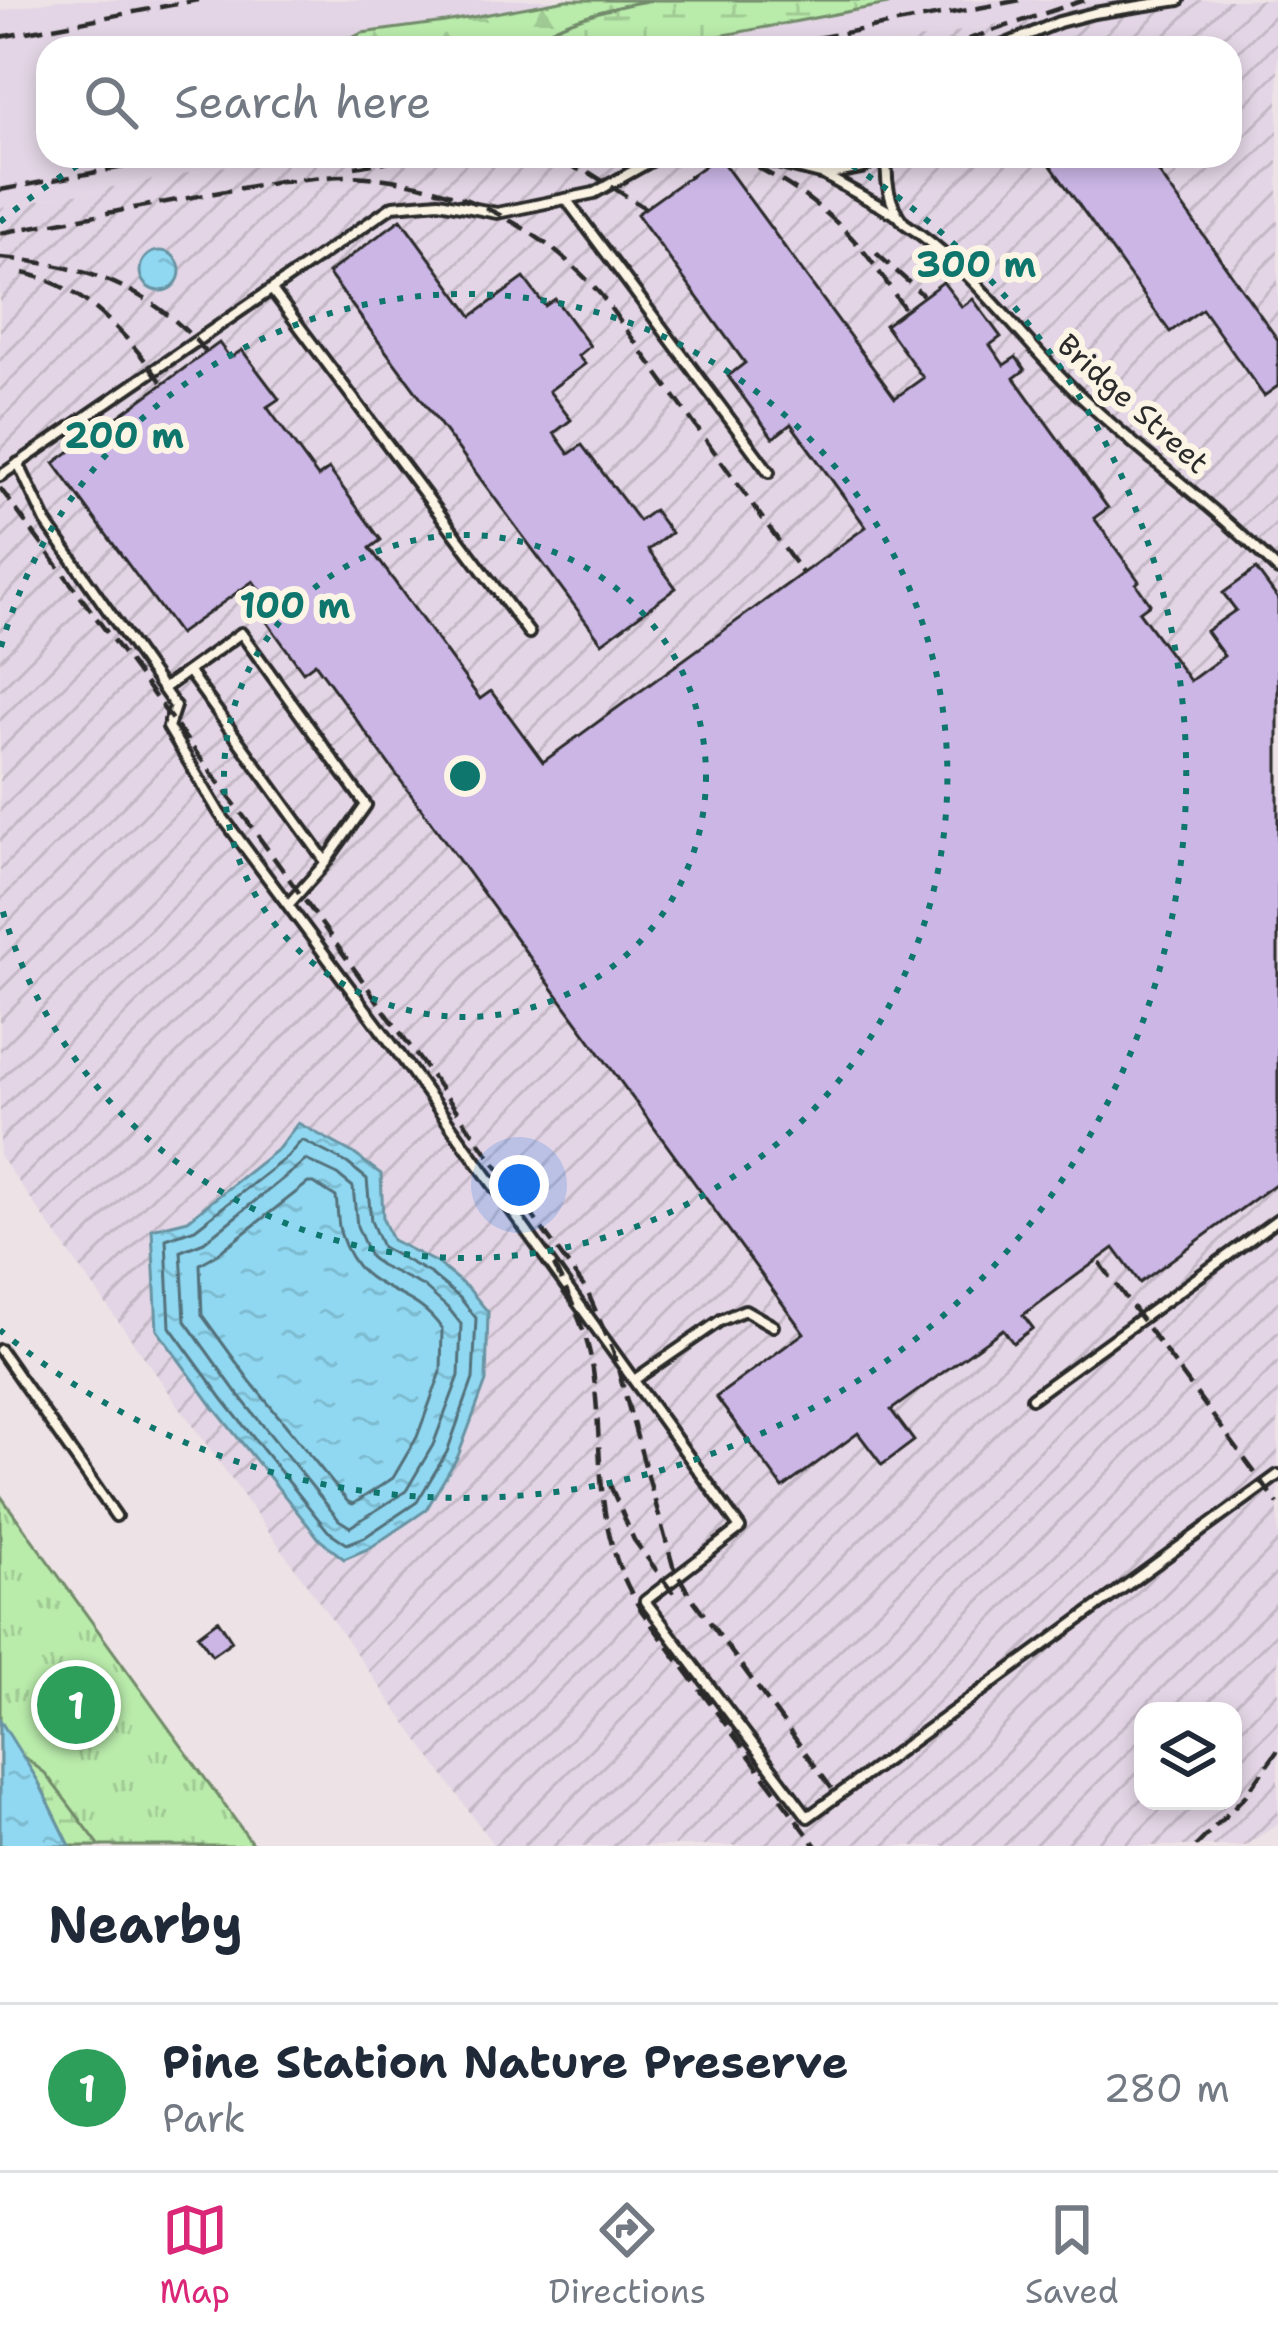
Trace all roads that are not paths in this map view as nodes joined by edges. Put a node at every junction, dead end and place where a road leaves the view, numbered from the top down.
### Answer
1 (1179, 0) edge
2 (1026, 36) edge
3 (639, 168) edge
4 (797, 168) edge
5 (862, 168) edge
6 (885, 168) edge
7 (824, 175) junction
8 (566, 199) junction
9 (896, 215) junction
10 (272, 290) junction
11 (18, 464) junction
12 (769, 472) dead end
13 (0, 476) edge
14 (1278, 570) edge
15 (529, 634) dead end
16 (188, 671) junction
17 (163, 689) junction
18 (326, 862) junction
19 (288, 905) junction
20 (1278, 1219) edge
21 (773, 1326) dead end
22 (0, 1350) edge
23 (634, 1380) junction
24 (1032, 1398) dead end
25 (1278, 1475) edge
26 (116, 1516) dead end

1 - 2 lane
3 - 8 lane
4 - 7 lane, Bridge Street
5 - 7 lane
6 - 9 lane
7 - 9 lane, Bridge Street
8 - 10 lane
8 - 12 lane
9 - 14 lane, Bridge Street
10 - 11 lane
10 - 15 lane
11 - 13 lane
11 - 17 lane
16 - 17 lane
16 - 18 lane
16 - 18 lane
17 - 19 lane
18 - 19 lane
19 - 23 lane
20 - 24 lane
21 - 23 lane
22 - 26 lane
23 - 25 lane

